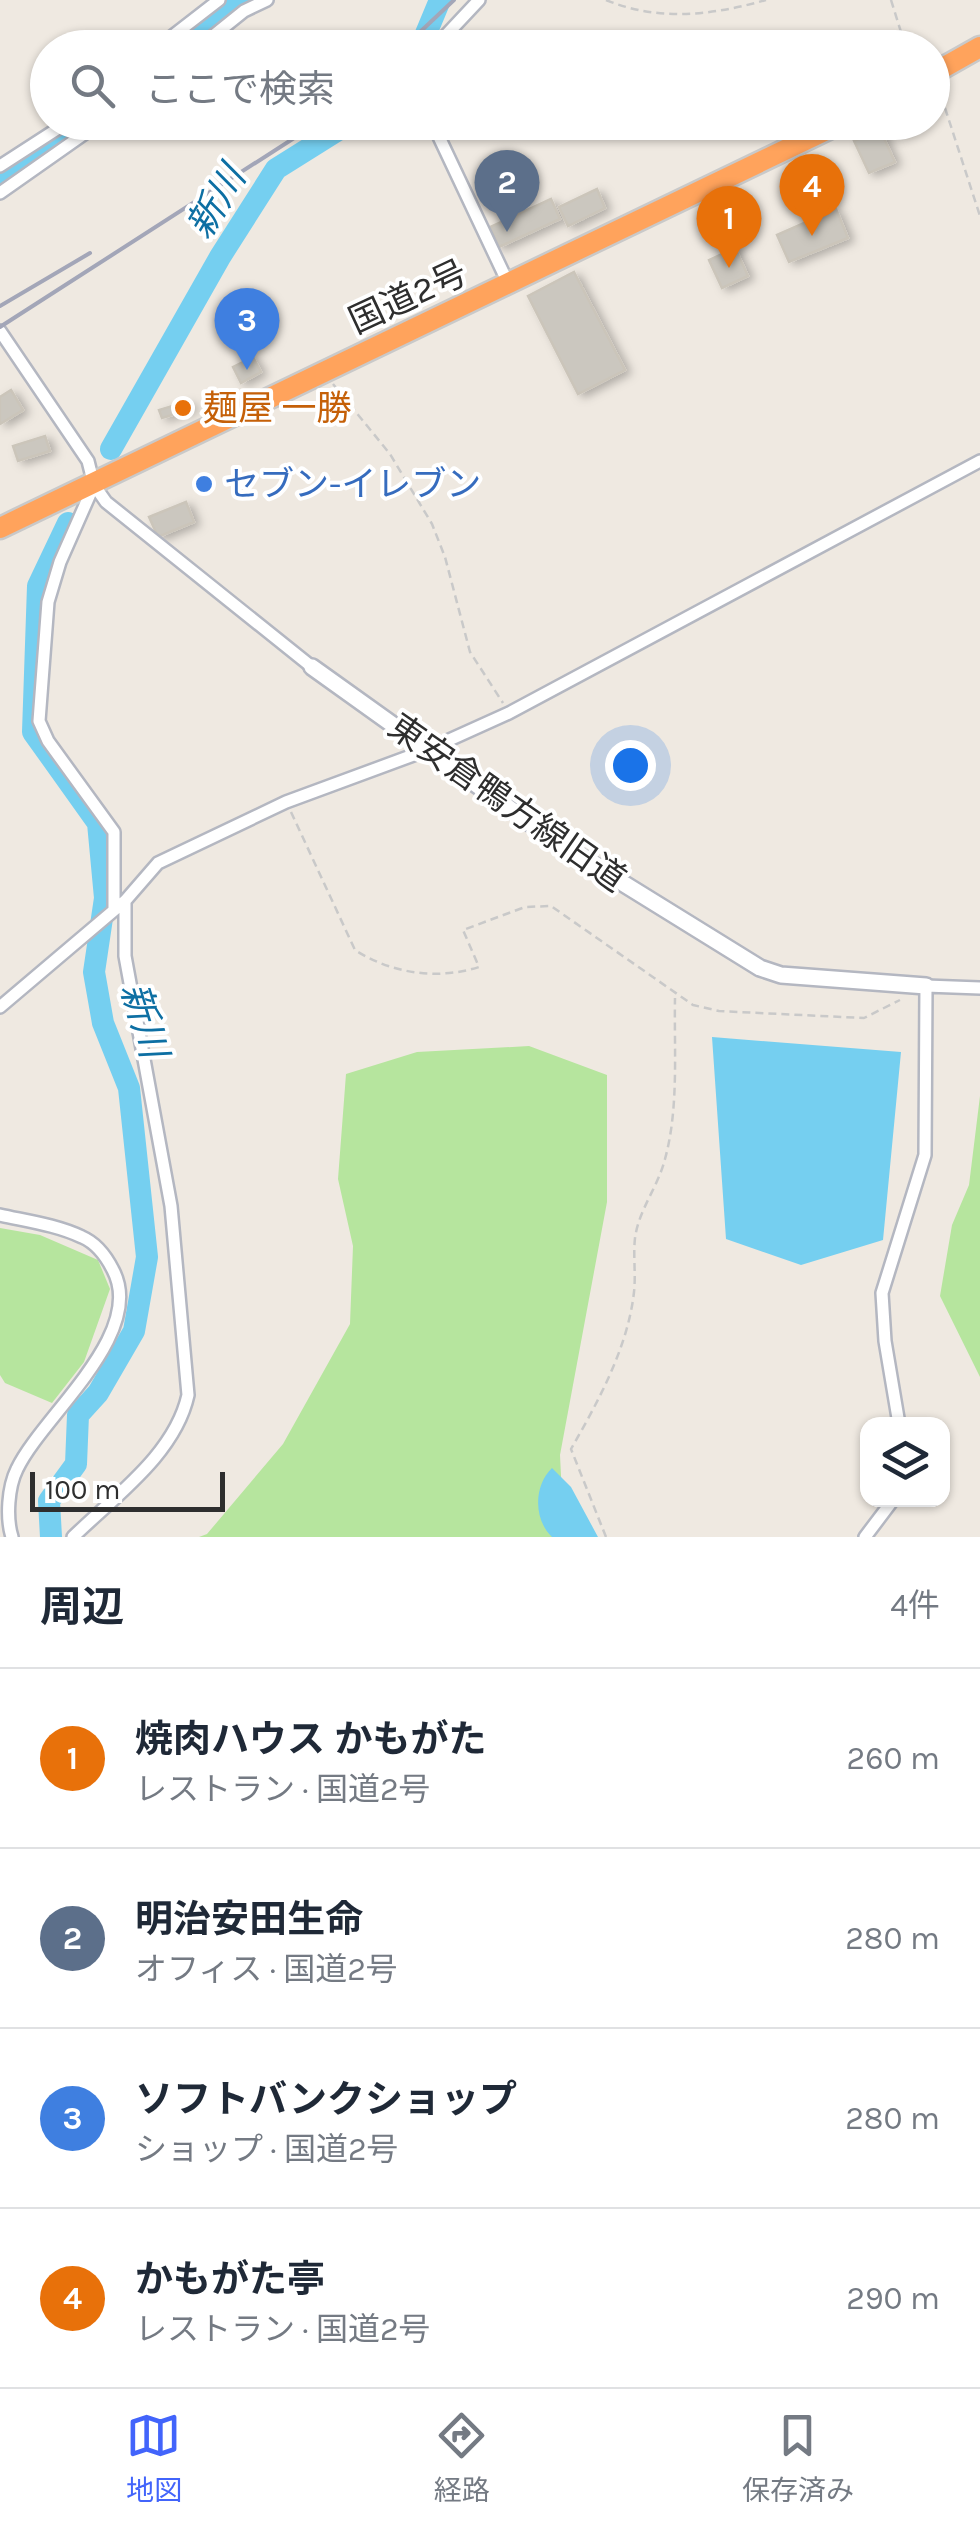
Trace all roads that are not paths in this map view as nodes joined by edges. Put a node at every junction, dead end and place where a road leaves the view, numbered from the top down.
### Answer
1 (219, 0) edge
2 (267, 0) edge
3 (479, 0) edge
4 (180, 30) edge
5 (220, 30) edge
6 (451, 30) edge
7 (980, 46) edge
8 (950, 64) edge
9 (40, 140) edge
10 (76, 140) edge
11 (441, 140) edge
12 (807, 140) edge
13 (0, 166) edge
14 (0, 194) edge
15 (510, 285) junction
16 (0, 331) edge
17 (980, 461) edge
18 (94, 485) junction
19 (0, 528) edge
20 (312, 666) joint
21 (427, 750) junction
22 (120, 904) junction
23 (921, 986) junction
24 (980, 988) edge
25 (0, 1007) edge
26 (0, 1215) edge
27 (899, 1417) edge
28 (888, 1507) edge
29 (12, 1537) edge
30 (74, 1537) edge
31 (865, 1537) edge

1 - 4 street
2 - 5 street
3 - 6 street
7 - 8 highway
9 - 13 street
10 - 14 street
11 - 15 street
12 - 15 highway, 国道2号
15 - 18 highway, 国道2号
16 - 18 street, 東安倉鴨方線旧道
17 - 21 street
18 - 19 highway, 国道2号
18 - 20 street, 東安倉鴨方線旧道
18 - 22 street
20 - 21 street, 東安倉鴨方線旧道
21 - 22 street
21 - 23 street, 東安倉鴨方線旧道
22 - 25 street
22 - 30 street
23 - 24 street, 東安倉鴨方線旧道
23 - 27 street
26 - 29 street
28 - 31 street

